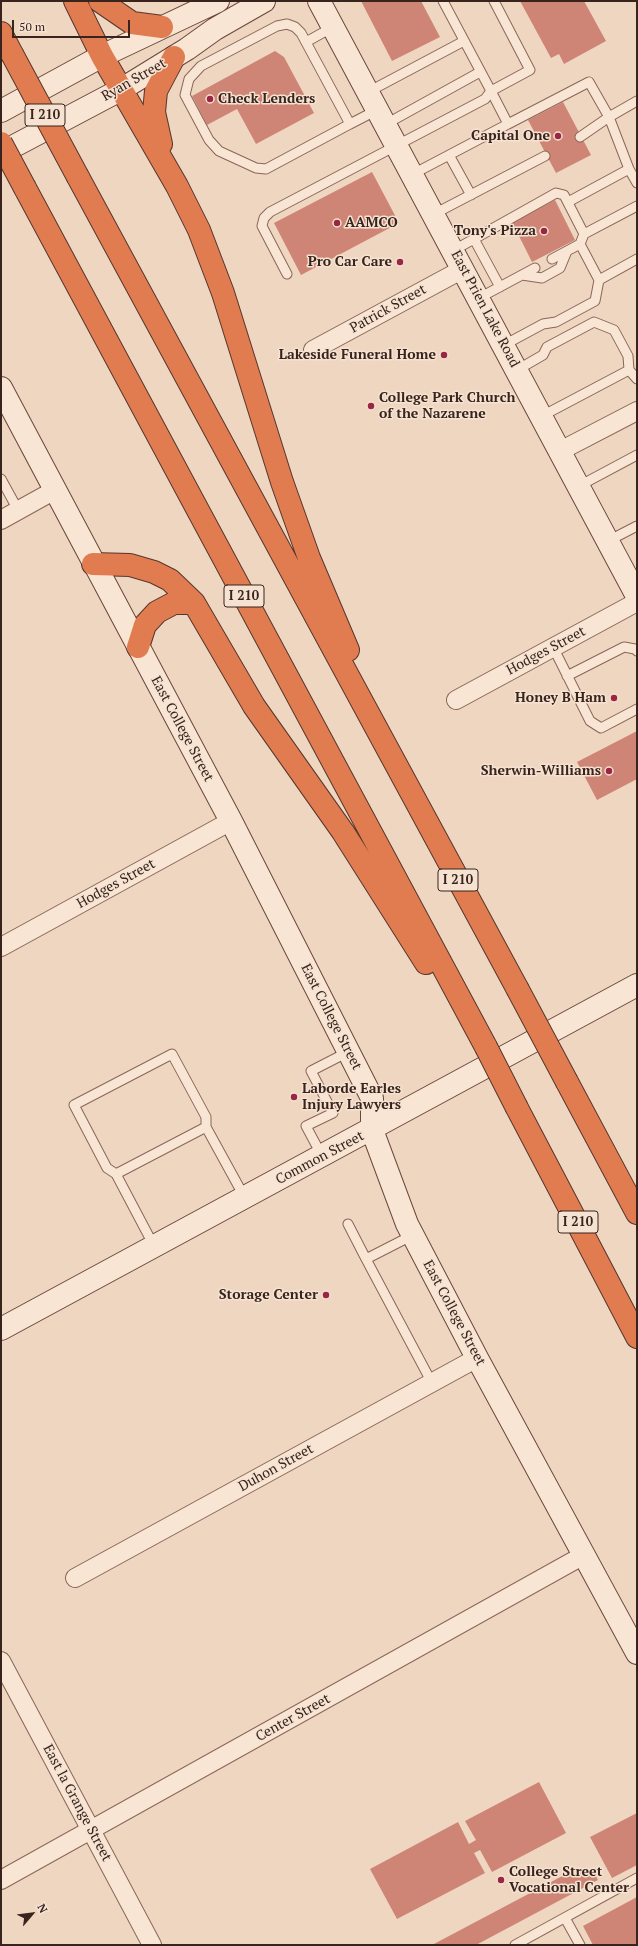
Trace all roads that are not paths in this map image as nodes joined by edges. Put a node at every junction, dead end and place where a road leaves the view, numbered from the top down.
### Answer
1 (75, 1) edge
2 (100, 1) edge
3 (218, 1) edge
4 (264, 1) edge
5 (319, 1) edge
6 (443, 1) edge
7 (494, 1) edge
8 (162, 27) junction
9 (333, 27) junction
10 (1, 33) edge
11 (464, 41) junction
12 (306, 42) junction
13 (102, 56) junction
14 (174, 57) junction
15 (480, 72) junction
16 (122, 89) junction
17 (491, 91) junction
18 (637, 101) edge
19 (377, 108) junction
20 (1, 111) edge
21 (608, 117) junction
22 (350, 124) junction
23 (508, 124) junction
24 (580, 137) dead end
25 (1, 143) edge
26 (397, 146) junction
27 (1, 153) edge
28 (449, 155) junction
29 (545, 156) dead end
30 (629, 169) junction
31 (413, 174) junction
32 (637, 183) edge
33 (177, 186) junction
34 (471, 195) junction
35 (568, 202) junction
36 (637, 206) edge
37 (434, 214) junction
38 (584, 234) junction
39 (474, 239) junction
40 (580, 244) junction
41 (568, 251) junction
42 (458, 259) junction
43 (552, 259) dead end
44 (637, 259) edge
45 (535, 268) dead end
46 (287, 274) dead end
47 (522, 275) junction
48 (599, 280) junction
49 (500, 287) junction
50 (479, 298) junction
51 (504, 345) junction
52 (313, 350) dead end
53 (517, 370) junction
54 (629, 370) junction
55 (637, 379) edge
56 (1, 388) edge
57 (637, 411) edge
58 (542, 416) junction
59 (560, 451) junction
60 (637, 455) edge
61 (1, 480) edge
62 (579, 486) junction
63 (55, 490) junction
64 (18, 510) junction
65 (1, 520) edge
66 (637, 526) edge
67 (608, 541) junction
68 (93, 564) junction
69 (637, 596) edge
70 (637, 602) edge
71 (194, 603) junction
72 (138, 647) junction
73 (553, 647) junction
74 (637, 651) edge
75 (567, 676) junction
76 (456, 700) dead end
77 (637, 709) edge
78 (399, 772) junction
79 (231, 821) junction
80 (1, 947) edge
81 (637, 985) edge
82 (466, 1009) junction
83 (348, 1052) junction
84 (206, 1127) junction
85 (372, 1130) junction
86 (323, 1157) junction
87 (116, 1174) junction
88 (245, 1198) junction
89 (637, 1213) edge
90 (348, 1224) dead end
91 (413, 1235) junction
92 (154, 1247) junction
93 (366, 1258) junction
94 (1, 1330) edge
95 (637, 1337) edge
96 (477, 1358) junction
97 (432, 1383) junction
98 (584, 1555) junction
99 (75, 1578) dead end
100 (637, 1653) edge
101 (1, 1661) edge
102 (92, 1830) junction
103 (637, 1878) edge
104 (1, 1880) edge
105 (565, 1918) junction
106 (152, 1945) edge
107 (515, 1945) edge
108 (580, 1945) edge

1 - 13 highway
2 - 8 highway
3 - 8 main road
4 - 14 main road, Ryan Street
5 - 9 main road, East Prien Lake Road
6 - 11 lane
7 - 17 lane
8 - 13 main road
9 - 12 lane
9 - 19 main road, East Prien Lake Road
10 - 78 highway, I 210, bridge
11 - 15 lane
11 - 19 lane
12 - 22 lane
12 - 22 lane
13 - 16 highway
13 - 20 main road
14 - 16 main road, Ryan Street
14 - 33 highway
15 - 17 lane
15 - 19 lane
16 - 27 main road, Ryan Street
16 - 33 highway
17 - 23 lane
17 - 26 lane
18 - 21 lane
19 - 22 lane
19 - 26 main road, East Prien Lake Road
21 - 23 lane
21 - 24 lane
21 - 30 lane
23 - 28 lane
25 - 82 highway, I 210, bridge
26 - 31 main road, East Prien Lake Road
26 - 46 lane
28 - 31 lane
28 - 34 lane
29 - 34 lane
30 - 32 lane
30 - 35 lane
31 - 37 main road, East Prien Lake Road
33 - 78 highway
34 - 37 lane
35 - 38 lane
35 - 39 lane
36 - 38 lane
37 - 42 main road, East Prien Lake Road
38 - 40 lane
39 - 42 lane
39 - 49 lane
40 - 41 lane
40 - 48 lane
41 - 43 lane
41 - 47 lane
42 - 50 main road, East Prien Lake Road
42 - 52 street, Patrick Street
44 - 48 lane
45 - 47 lane
47 - 49 lane
48 - 51 lane
49 - 50 lane
50 - 51 main road, East Prien Lake Road
51 - 53 main road, East Prien Lake Road
53 - 54 lane
53 - 58 main road, East Prien Lake Road
54 - 55 lane
54 - 58 lane
56 - 63 main road, East College Street
57 - 59 street
58 - 59 main road, East Prien Lake Road
59 - 62 main road, East Prien Lake Road
60 - 62 lane
61 - 64 lane
62 - 67 main road, East Prien Lake Road
63 - 64 street
63 - 68 main road, East College Street
64 - 65 street
66 - 67 lane
67 - 69 main road, East Prien Lake Road
68 - 71 highway
68 - 72 main road, East College Street
70 - 73 street, Hodges Street
71 - 72 highway
71 - 82 highway
72 - 79 main road, East College Street
73 - 75 lane
73 - 76 street, Hodges Street
74 - 75 lane
75 - 77 lane
78 - 89 highway, I 210, bridge
79 - 80 street, Hodges Street
79 - 83 main road, East College Street
81 - 85 main road, Common Street
82 - 95 highway, I 210, bridge
83 - 85 main road, East College Street
83 - 86 lane
84 - 87 lane
84 - 87 lane
84 - 88 lane
85 - 86 main road, Common Street
85 - 91 main road, East College Street
86 - 88 main road, Common Street
87 - 92 lane
88 - 92 main road, Common Street
90 - 93 lane
91 - 93 lane
91 - 96 main road, East College Street
92 - 94 main road, Common Street
93 - 97 lane
96 - 97 street, Duhon Street
96 - 98 main road, East College Street
97 - 99 street, Duhon Street
98 - 100 main road, East College Street
98 - 102 street, Center Street
101 - 102 street, East la Grange Street
102 - 104 street, Center Street
102 - 106 street, East la Grange Street
103 - 105 lane
105 - 107 lane
105 - 108 lane

